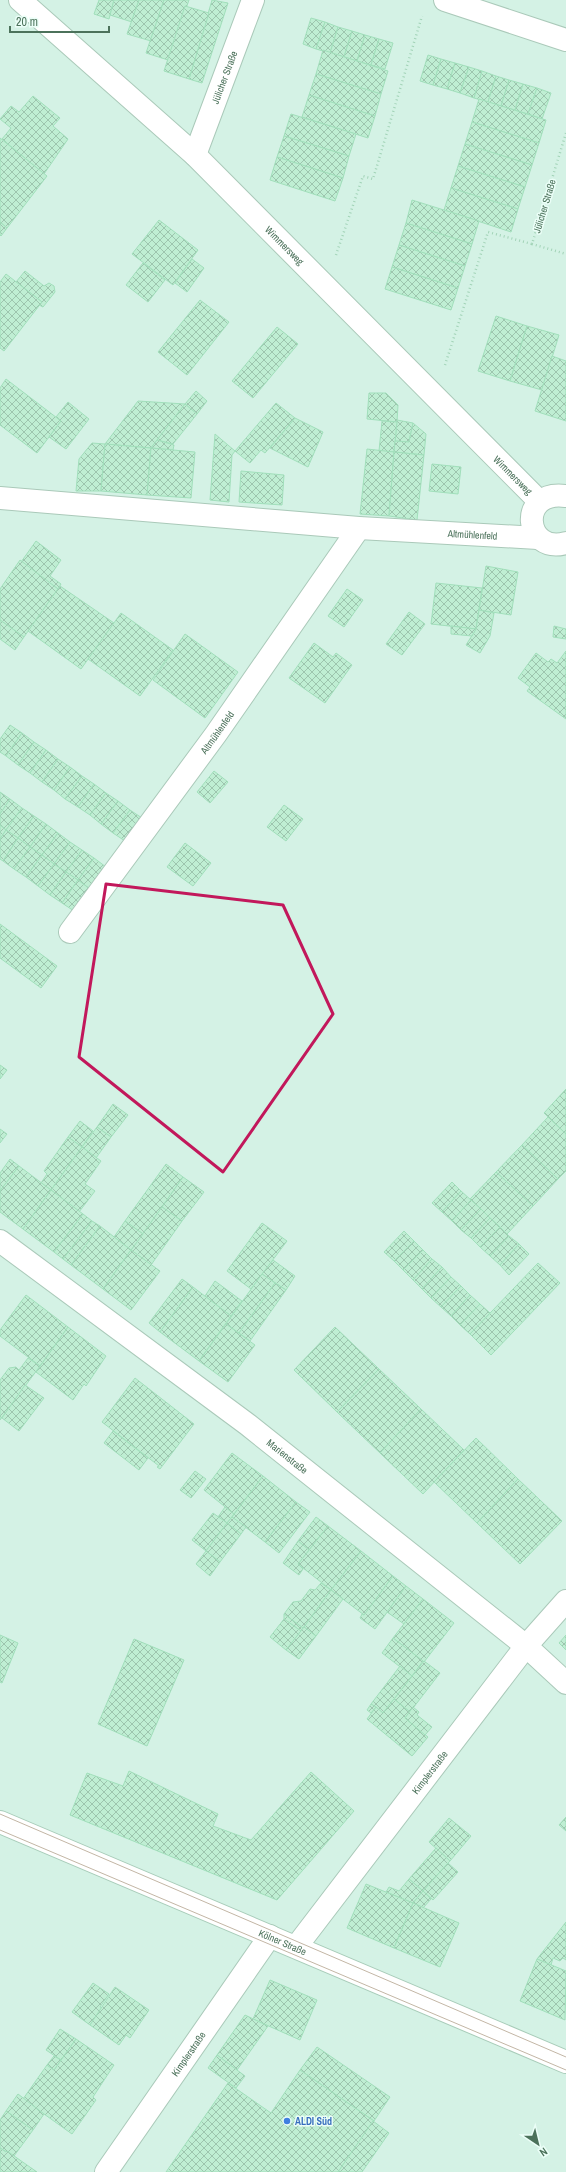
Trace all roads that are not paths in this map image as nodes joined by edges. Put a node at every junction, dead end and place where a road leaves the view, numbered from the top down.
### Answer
1 (20, 0) edge
2 (253, 0) edge
3 (445, 0) edge
4 (566, 40) edge
5 (195, 155) junction
6 (566, 496) edge
7 (0, 498) edge
8 (539, 501) junction
9 (360, 528) junction
10 (538, 538) junction
11 (566, 543) edge
12 (70, 932) dead end
13 (0, 1241) edge
14 (566, 1601) edge
15 (526, 1646) junction
16 (566, 1683) edge
17 (0, 1822) edge
18 (270, 1936) junction
19 (296, 1947) junction
20 (566, 2062) edge
21 (106, 2172) edge

1 - 5 street, Wimmersweg
2 - 5 street, Jülicher Straße
3 - 4 street
5 - 8 street, Wimmersweg
6 - 8 street
7 - 9 street, Altmühlenfeld
8 - 10 street
9 - 10 street, Altmühlenfeld
9 - 12 street, Altmühlenfeld
10 - 11 street, Altmühlenfeld
13 - 15 street, Marienstraße
14 - 15 street, Kimplerstraße
15 - 16 street, Marienstraße
15 - 19 street, Kimplerstraße
17 - 18 street, Kölner Straße
18 - 19 street, Kölner Straße
18 - 21 street, Kimplerstraße
19 - 20 street, Kölner Straße

